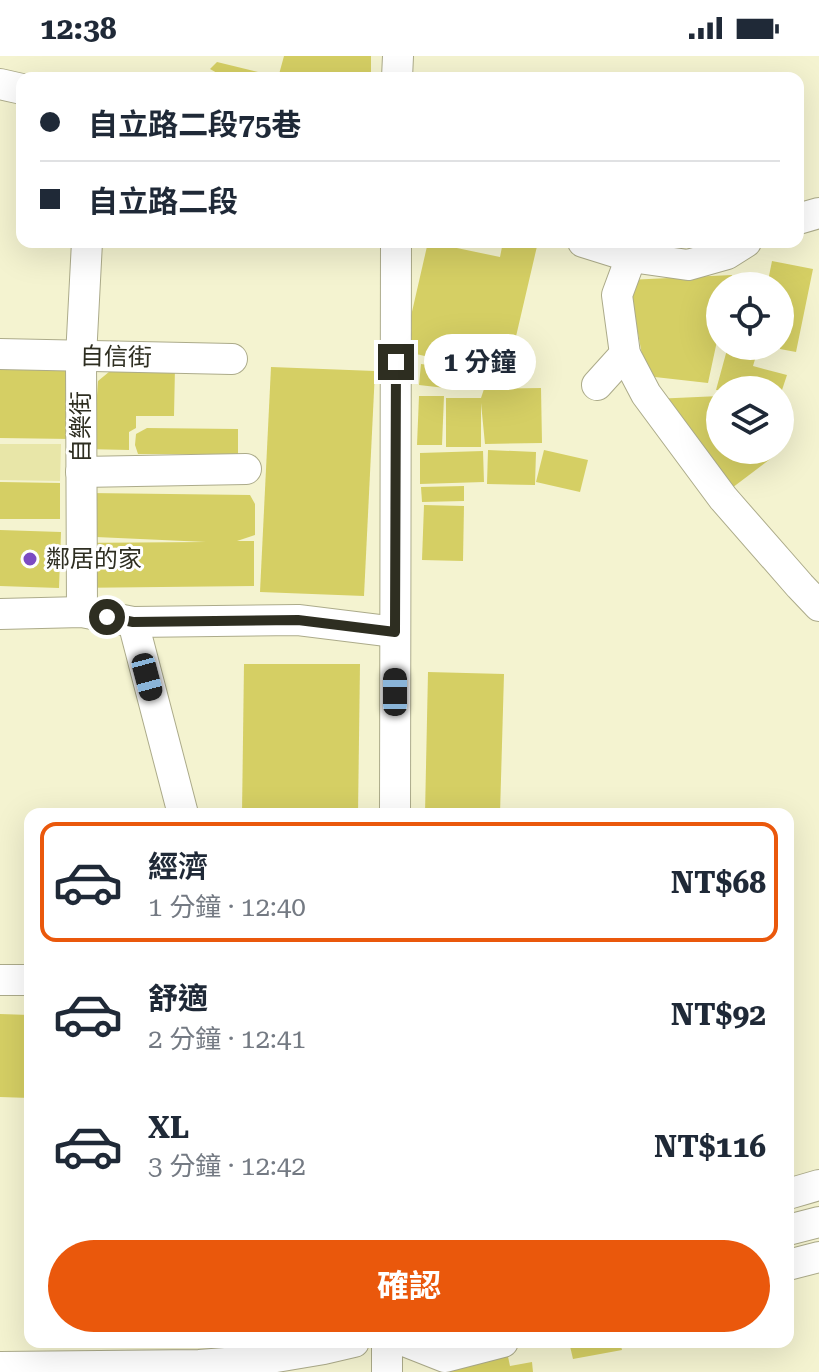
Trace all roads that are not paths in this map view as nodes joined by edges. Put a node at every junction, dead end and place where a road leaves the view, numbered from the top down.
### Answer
1 (87, 248) edge
2 (396, 248) edge
3 (602, 248) edge
4 (736, 248) edge
5 (631, 257) junction
6 (0, 354) edge
7 (625, 354) junction
8 (81, 357) junction
9 (232, 359) dead end
10 (597, 385) dead end
11 (246, 469) dead end
12 (81, 472) junction
13 (819, 606) edge
14 (82, 612) junction
15 (0, 614) edge
16 (133, 622) junction
17 (395, 632) junction
18 (181, 808) edge
19 (395, 808) edge
20 (0, 980) edge
21 (24, 980) edge
22 (819, 1185) edge
23 (794, 1192) edge
24 (819, 1222) edge
25 (794, 1228) edge
26 (819, 1257) edge
27 (794, 1263) edge
28 (328, 1348) edge
29 (387, 1348) edge
30 (422, 1348) edge
31 (480, 1348) edge
32 (0, 1367) edge
33 (198, 1368) edge
34 (387, 1372) edge

1 - 8 street, 自樂街
2 - 17 street
3 - 5 street
4 - 5 street
5 - 7 street
6 - 8 street, 自信街
7 - 10 street
7 - 13 street
8 - 9 street, 自信街
8 - 12 street, 自樂街
11 - 12 street
12 - 14 street, 自樂街
14 - 15 street
14 - 16 street
16 - 17 street
16 - 18 street
17 - 19 street
20 - 21 street
22 - 23 street
24 - 25 street
26 - 27 street
28 - 33 street
29 - 34 street
30 - 31 street
32 - 33 street

